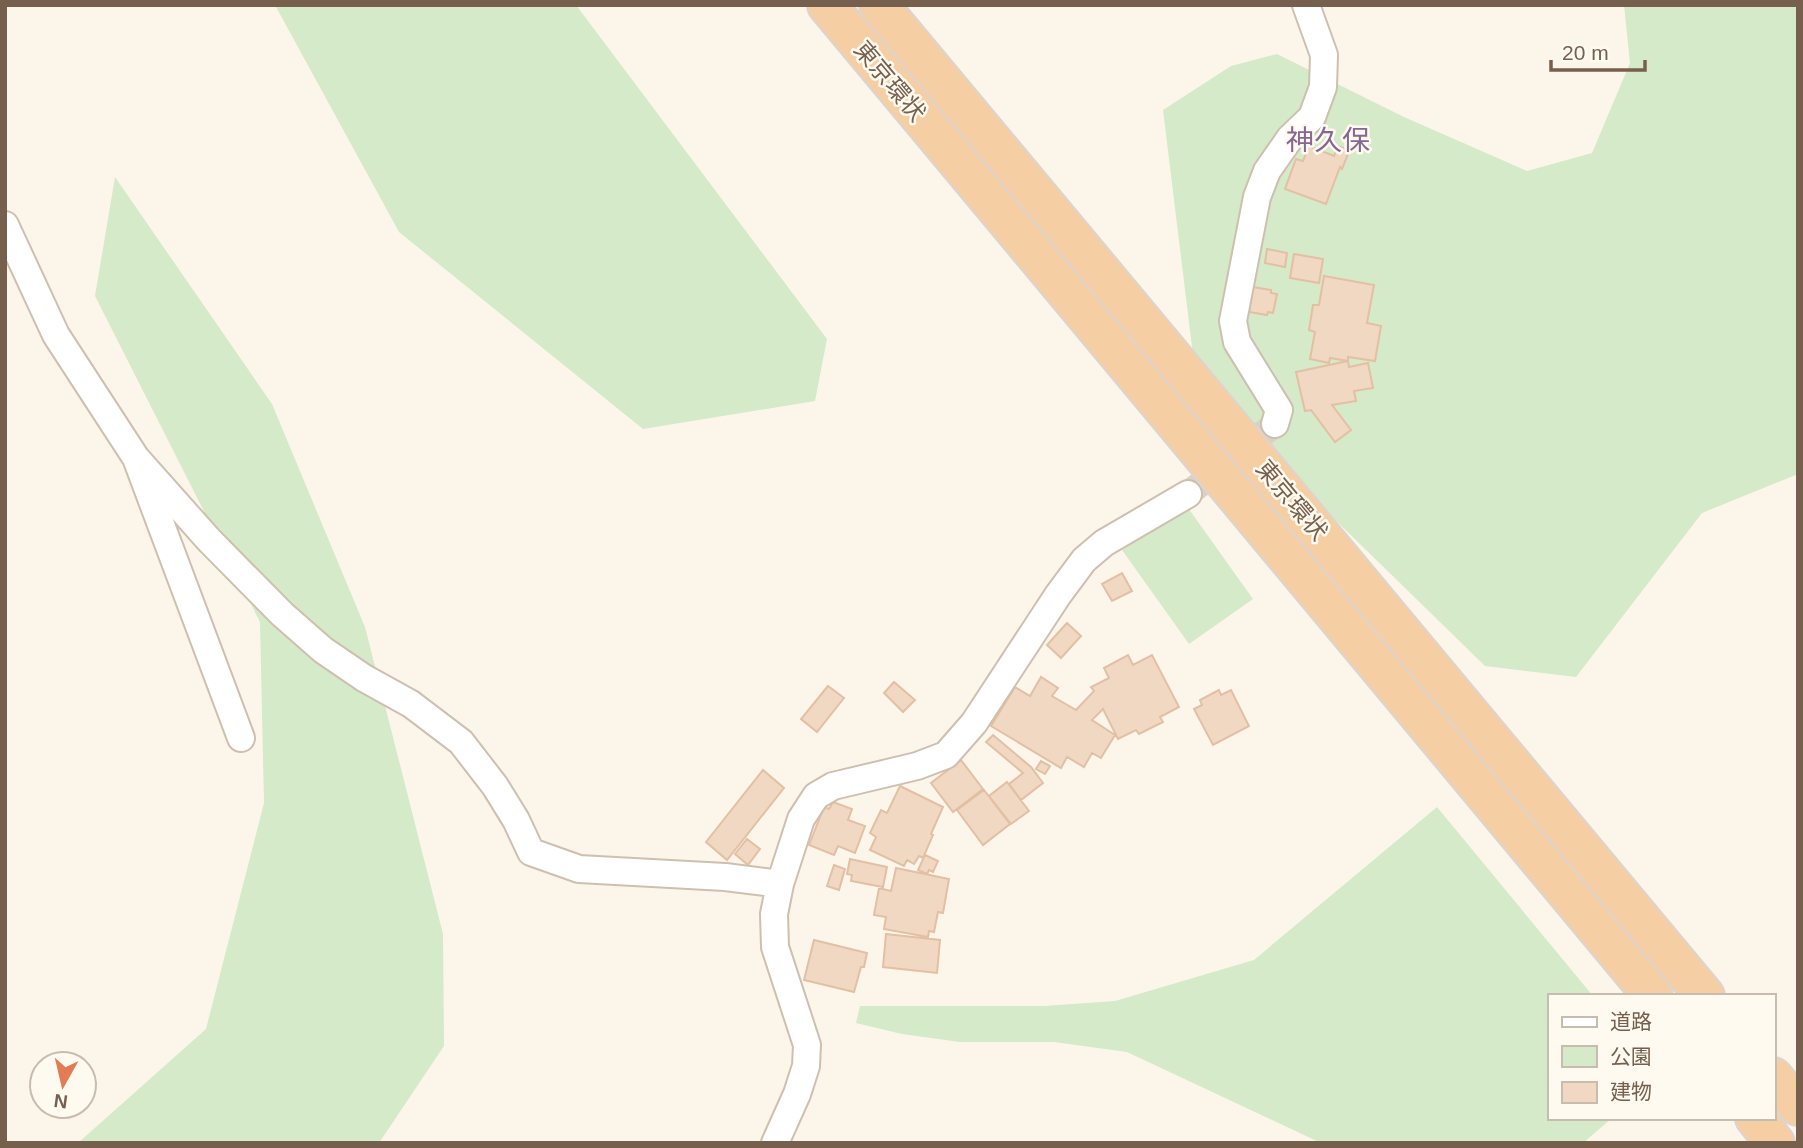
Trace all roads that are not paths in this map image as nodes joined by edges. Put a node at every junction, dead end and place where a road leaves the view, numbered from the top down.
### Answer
1 (827, 5) edge
2 (879, 5) edge
3 (1306, 5) edge
4 (5, 225) edge
5 (1275, 424) dead end
6 (136, 458) junction
7 (1188, 494) tunnel mouth
8 (241, 738) dead end
9 (780, 884) junction
10 (1651, 994) edge
11 (1703, 994) edge
12 (1775, 1079) edge
13 (1798, 1106) edge
14 (1757, 1120) edge
15 (775, 1143) edge
16 (1776, 1143) edge

1 - 10 highway, 東京環状
2 - 11 highway, 東京環状
3 - 5 street
4 - 6 street
6 - 8 street
6 - 9 street
7 - 9 street
9 - 15 street
12 - 13 highway
14 - 16 highway

